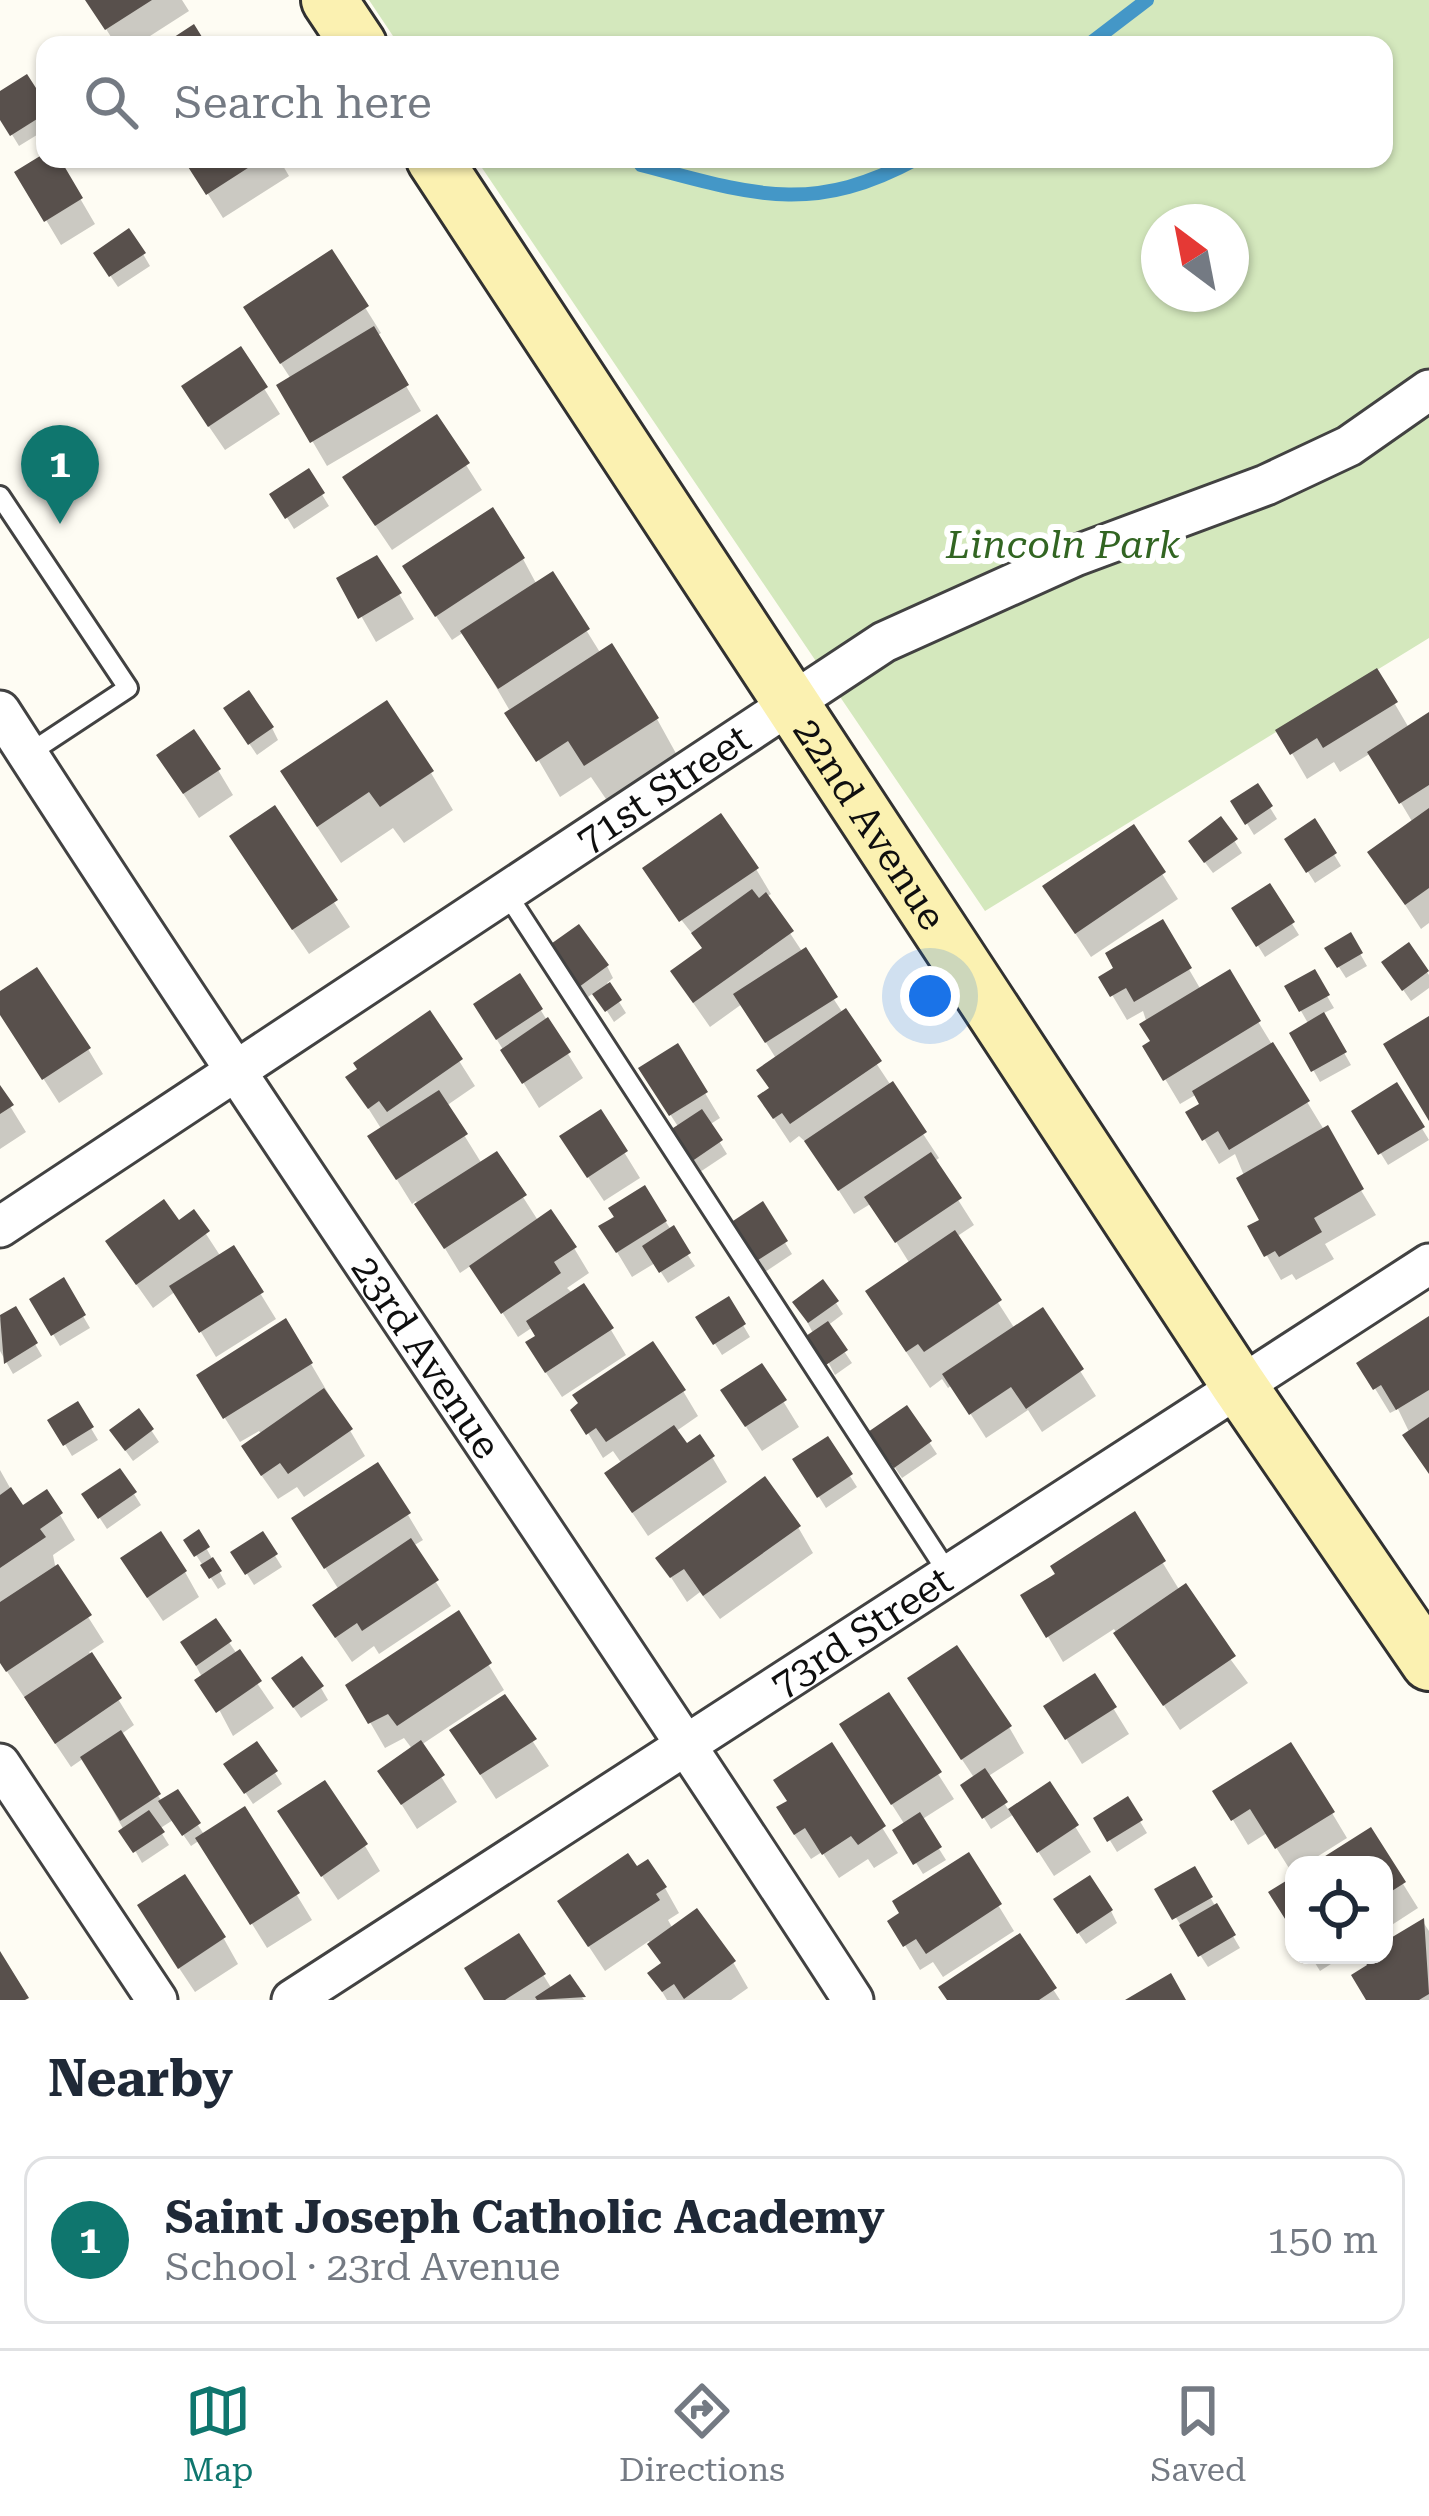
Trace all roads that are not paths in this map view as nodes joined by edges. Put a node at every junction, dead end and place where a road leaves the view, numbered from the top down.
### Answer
1 (329, 0) edge
2 (353, 36) edge
3 (440, 168) edge
4 (1429, 391) edge
5 (0, 496) edge
6 (794, 703) junction
7 (0, 712) edge
8 (28, 754) junction
9 (506, 891) junction
10 (232, 1071) junction
11 (0, 1227) edge
12 (1429, 1264) edge
13 (1238, 1384) junction
14 (948, 1573) junction
15 (1429, 1663) edge
16 (687, 1743) junction
17 (0, 1764) edge
18 (157, 2000) edge
19 (292, 2000) edge
20 (854, 2000) edge

1 - 2 street
3 - 6 street, 22nd Avenue
4 - 6 street, 71st Street
5 - 8 lane
6 - 9 street, 71st Street
6 - 13 street, 22nd Avenue
7 - 8 street, 23rd Avenue
8 - 10 street, 23rd Avenue
9 - 10 street, 71st Street
9 - 14 lane
10 - 11 street, 71st Street
10 - 16 street, 23rd Avenue
12 - 13 street, 73rd Street
13 - 14 street, 73rd Street
13 - 15 street, 22nd Avenue
14 - 16 street, 73rd Street
16 - 19 street, 73rd Street
16 - 20 street, 23rd Avenue
17 - 18 street

